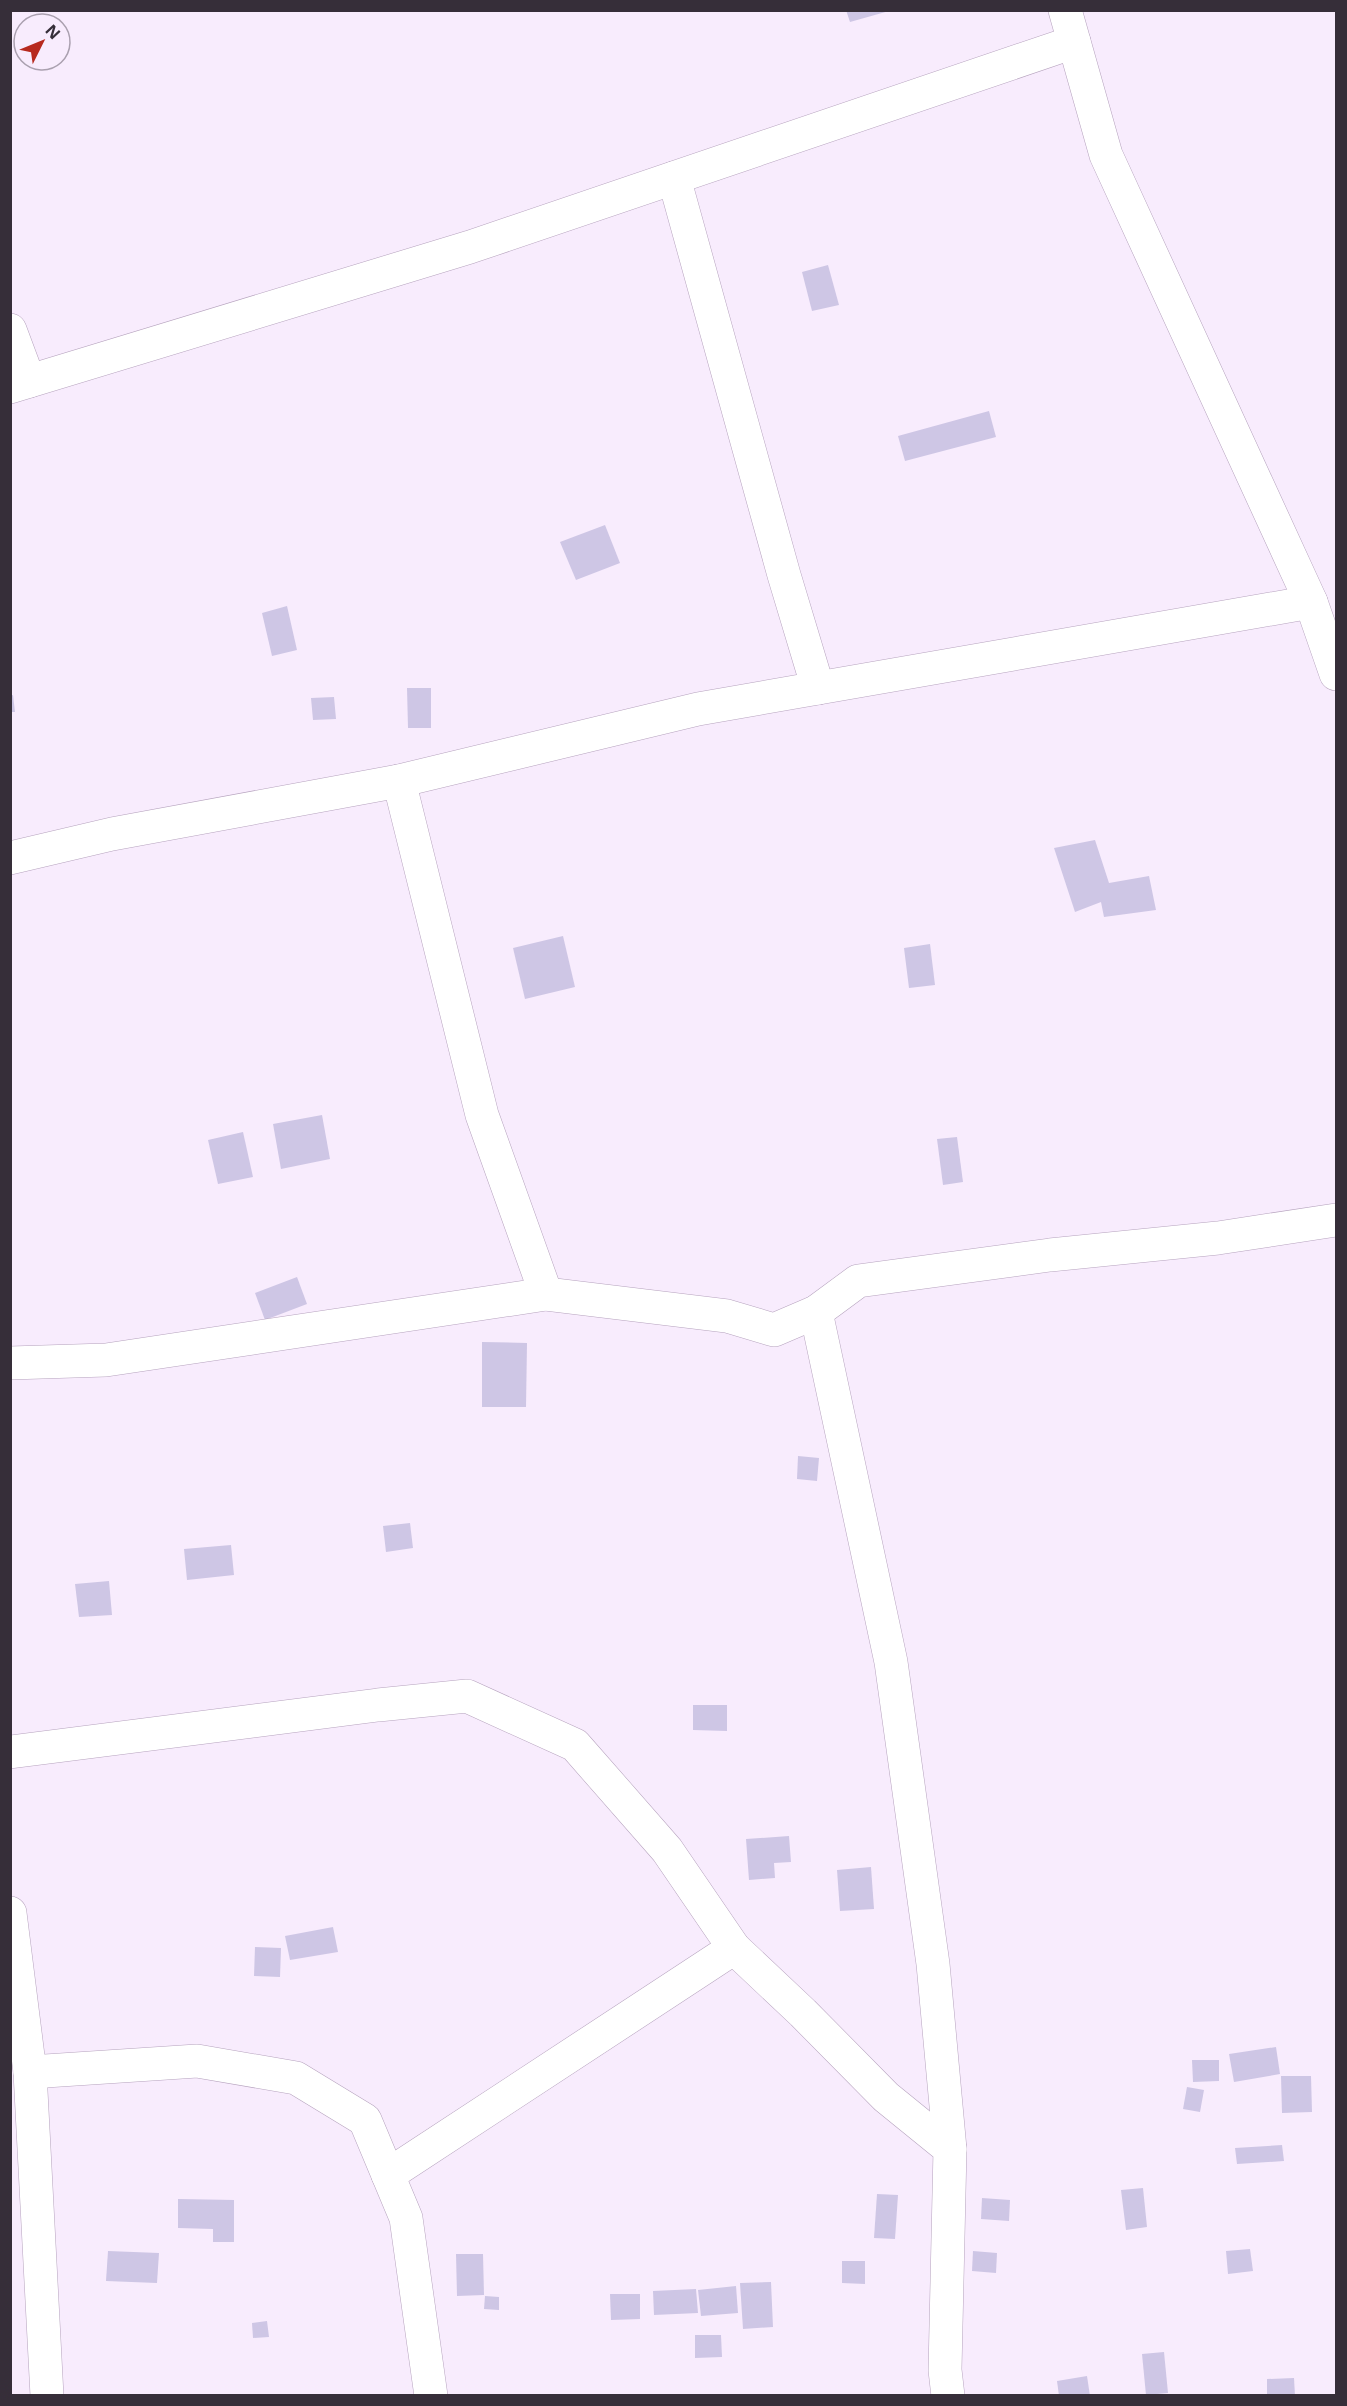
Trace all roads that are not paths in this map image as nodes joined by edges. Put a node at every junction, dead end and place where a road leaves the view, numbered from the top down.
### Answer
1 (1065, 10) edge
2 (1074, 42) junction
3 (674, 178) junction
4 (10, 330) edge
5 (20, 384) edge
6 (1311, 602) junction
7 (1336, 674) edge
8 (818, 688) junction
9 (399, 781) junction
10 (10, 858) edge
11 (1336, 1220) edge
12 (546, 1294) junction
13 (816, 1312) junction
14 (10, 1363) edge
15 (10, 1752) edge
16 (10, 1914) edge
17 (734, 1948) junction
18 (30, 2072) junction
19 (950, 2149) junction
20 (388, 2175) junction
21 (47, 2396) edge
22 (431, 2396) edge
23 (948, 2396) edge

1 - 2 street
2 - 3 street
2 - 6 street
3 - 5 street
3 - 8 street
4 - 5 street
6 - 7 street
6 - 8 street
8 - 9 street
9 - 10 street
9 - 12 street
11 - 13 street
12 - 13 street
12 - 14 street
13 - 19 street
15 - 17 street
16 - 18 street
17 - 19 street
17 - 20 street
18 - 20 street
18 - 21 street
19 - 23 street
20 - 22 street

